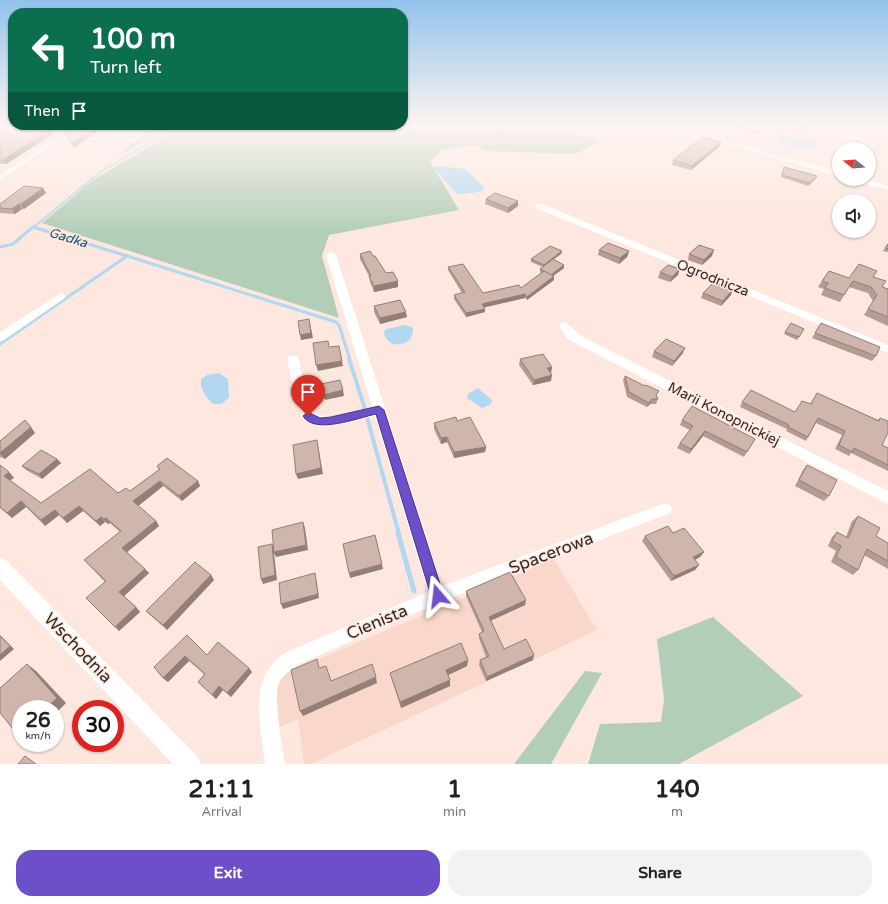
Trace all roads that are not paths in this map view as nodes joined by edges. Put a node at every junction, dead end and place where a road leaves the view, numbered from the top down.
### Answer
1 (24, 162) edge
2 (794, 162) edge
3 (832, 169) edge
4 (830, 172) joint
5 (0, 178) edge
6 (876, 185) edge
7 (888, 188) edge
8 (539, 206) dead end
9 (331, 254) dead end
10 (61, 296) dead end
11 (564, 325) dead end
12 (0, 337) edge
13 (888, 349) edge
14 (293, 359) dead end
15 (379, 410) junction
16 (888, 498) edge
17 (665, 509) dead end
18 (0, 567) edge
19 (438, 596) junction
20 (189, 764) edge
21 (275, 764) edge

1 - 5 street
2 - 4 street
3 - 4 street
6 - 7 street
8 - 13 street, Ogrodnicza
9 - 15 street
10 - 12 street
11 - 16 street, Marii Konopnickiej
14 - 15 street
15 - 19 street
17 - 19 street, Spacerowa
18 - 20 street, Wschodnia
19 - 21 street, Cienista

